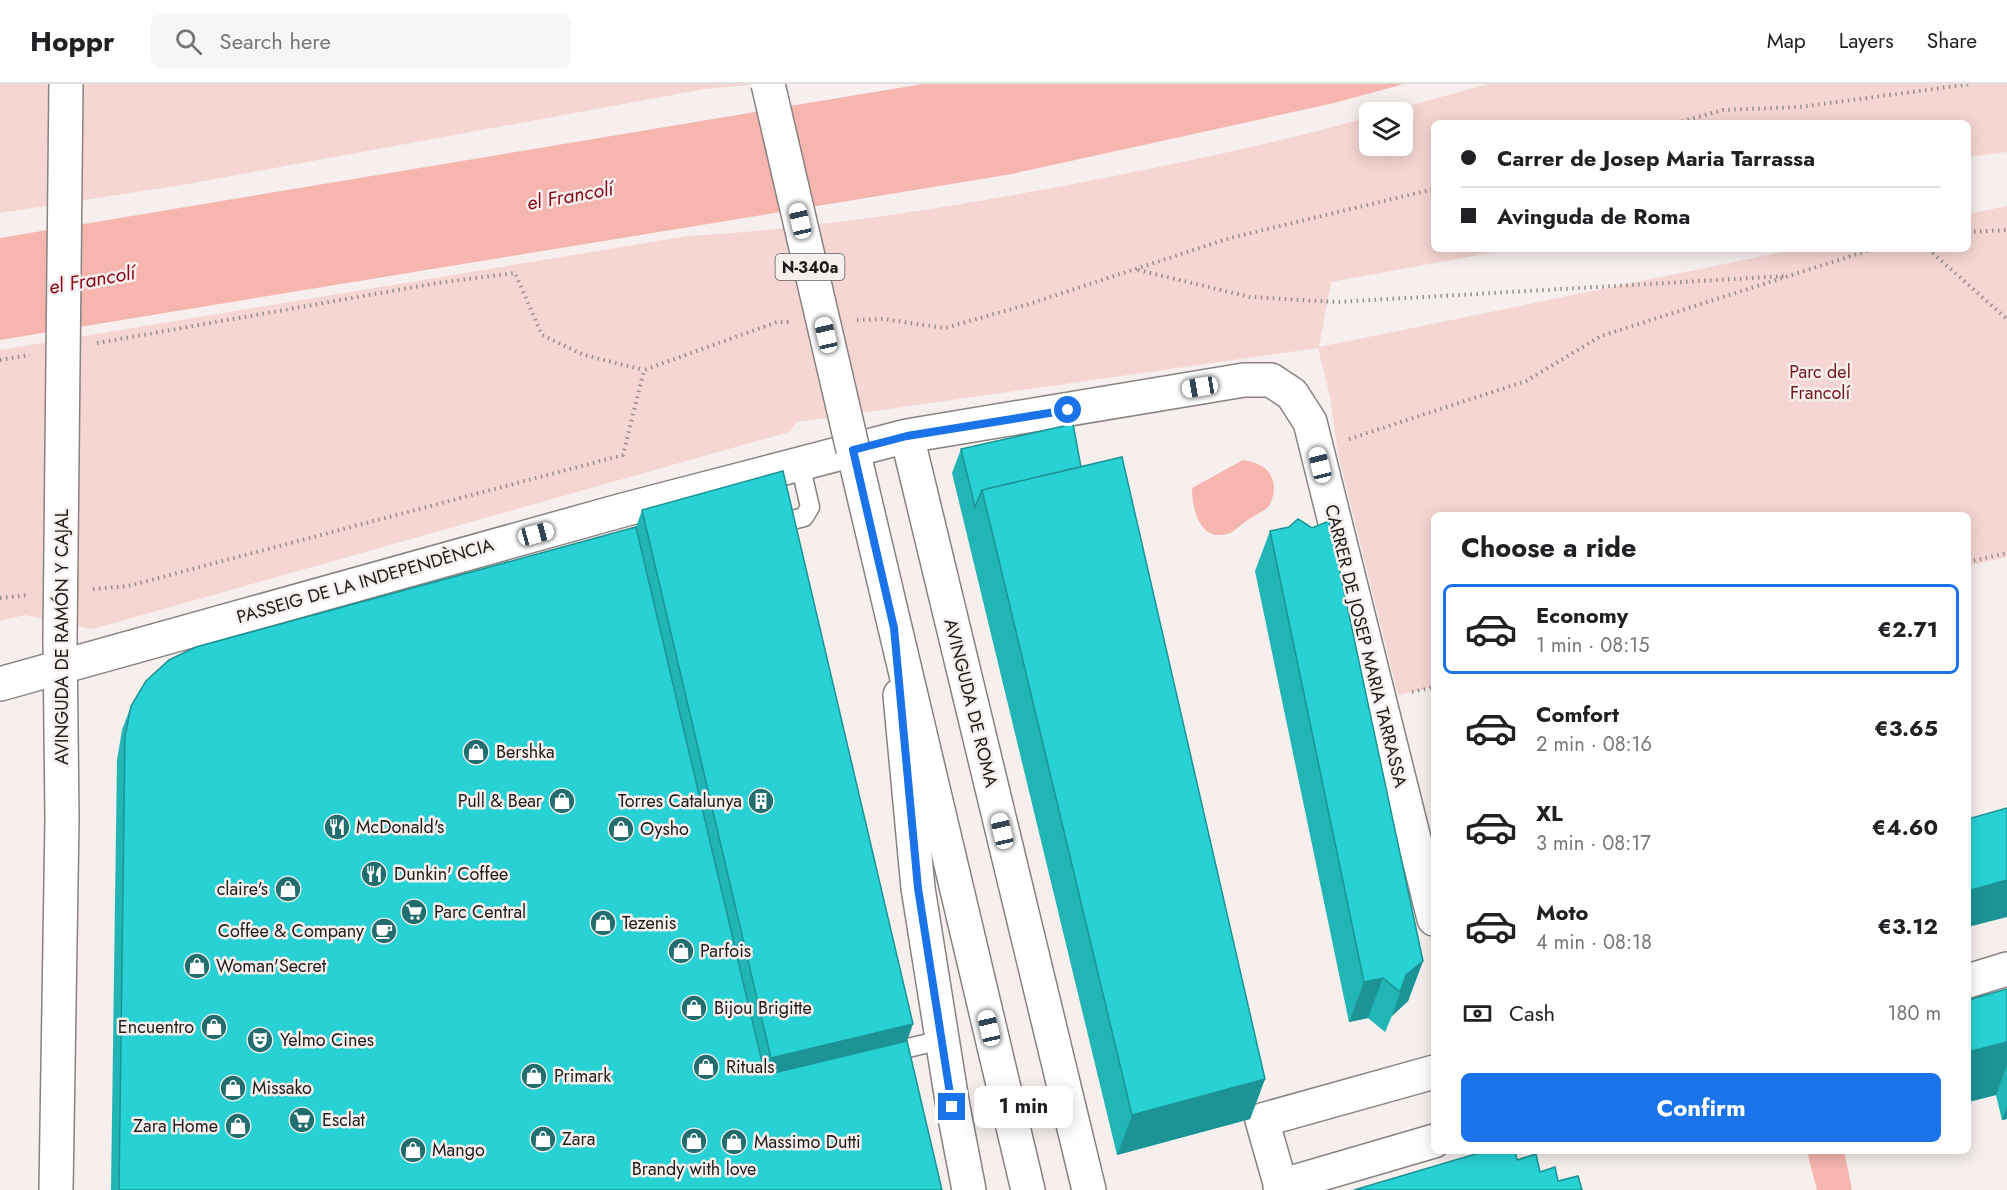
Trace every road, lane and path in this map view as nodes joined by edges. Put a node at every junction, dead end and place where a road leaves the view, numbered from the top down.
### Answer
1 (66, 84) edge
2 (768, 84) edge
3 (1971, 84) edge
4 (1687, 120) edge
5 (1431, 190) edge
6 (2007, 230) edge
7 (1971, 232) edge
8 (1863, 252) edge
9 (1931, 252) edge
10 (1136, 269) junction
11 (1787, 276) junction
12 (2007, 319) edge
13 (848, 320) dead end
14 (801, 322) dead end
15 (92, 344) dead end
16 (34, 354) dead end
17 (0, 360) edge
18 (644, 370) junction
19 (907, 436) junction
20 (1316, 449) junction
21 (853, 450) junction
22 (800, 464) junction
23 (772, 526) edge
24 (2007, 553) edge
25 (1971, 561) edge
26 (81, 590) dead end
27 (35, 595) dead end
28 (0, 598) edge
29 (894, 628) junction
30 (60, 653) junction
31 (0, 684) edge
32 (1431, 688) edge
33 (1413, 692) dead end
34 (1431, 908) edge
35 (2007, 969) edge
36 (1971, 980) edge
37 (942, 1040) junction
38 (895, 1051) edge
39 (1431, 1073) edge
40 (1431, 1142) edge
41 (1089, 1186) edge
42 (1281, 1188) edge
43 (57, 1190) edge
44 (969, 1190) edge
45 (1028, 1190) edge

1 - 30 street, AVINGUDA DE RAMÓN Y CAJAL, bridge
2 - 21 street, N-340a, bridge
3 - 4 path
5 - 10 path
6 - 7 path
8 - 11 path
9 - 12 path
10 - 11 path
10 - 13 path
11 - 20 path
14 - 18 path
15 - 18 path
16 - 17 path
18 - 26 path
19 - 20 street, CARRER DE JOSEP MARIA TARRASSA
19 - 21 street, CARRER DE JOSEP MARIA TARRASSA
19 - 41 street, AVINGUDA DE ROMA
20 - 34 street, CARRER DE JOSEP MARIA TARRASSA
21 - 22 street, PASSEIG DE LA INDEPENDÈNCIA
21 - 29 street, N-340a
22 - 23 lane
22 - 30 street, PASSEIG DE LA INDEPENDÈNCIA
24 - 25 path
27 - 28 path
29 - 37 street
29 - 45 street, N-340a
30 - 31 street, PASSEIG DE LA INDEPENDÈNCIA
30 - 43 street, AVINGUDA DE RAMÓN Y CAJAL
32 - 33 path
35 - 36 street
37 - 38 lane
37 - 44 street
39 - 42 street
40 - 42 street

